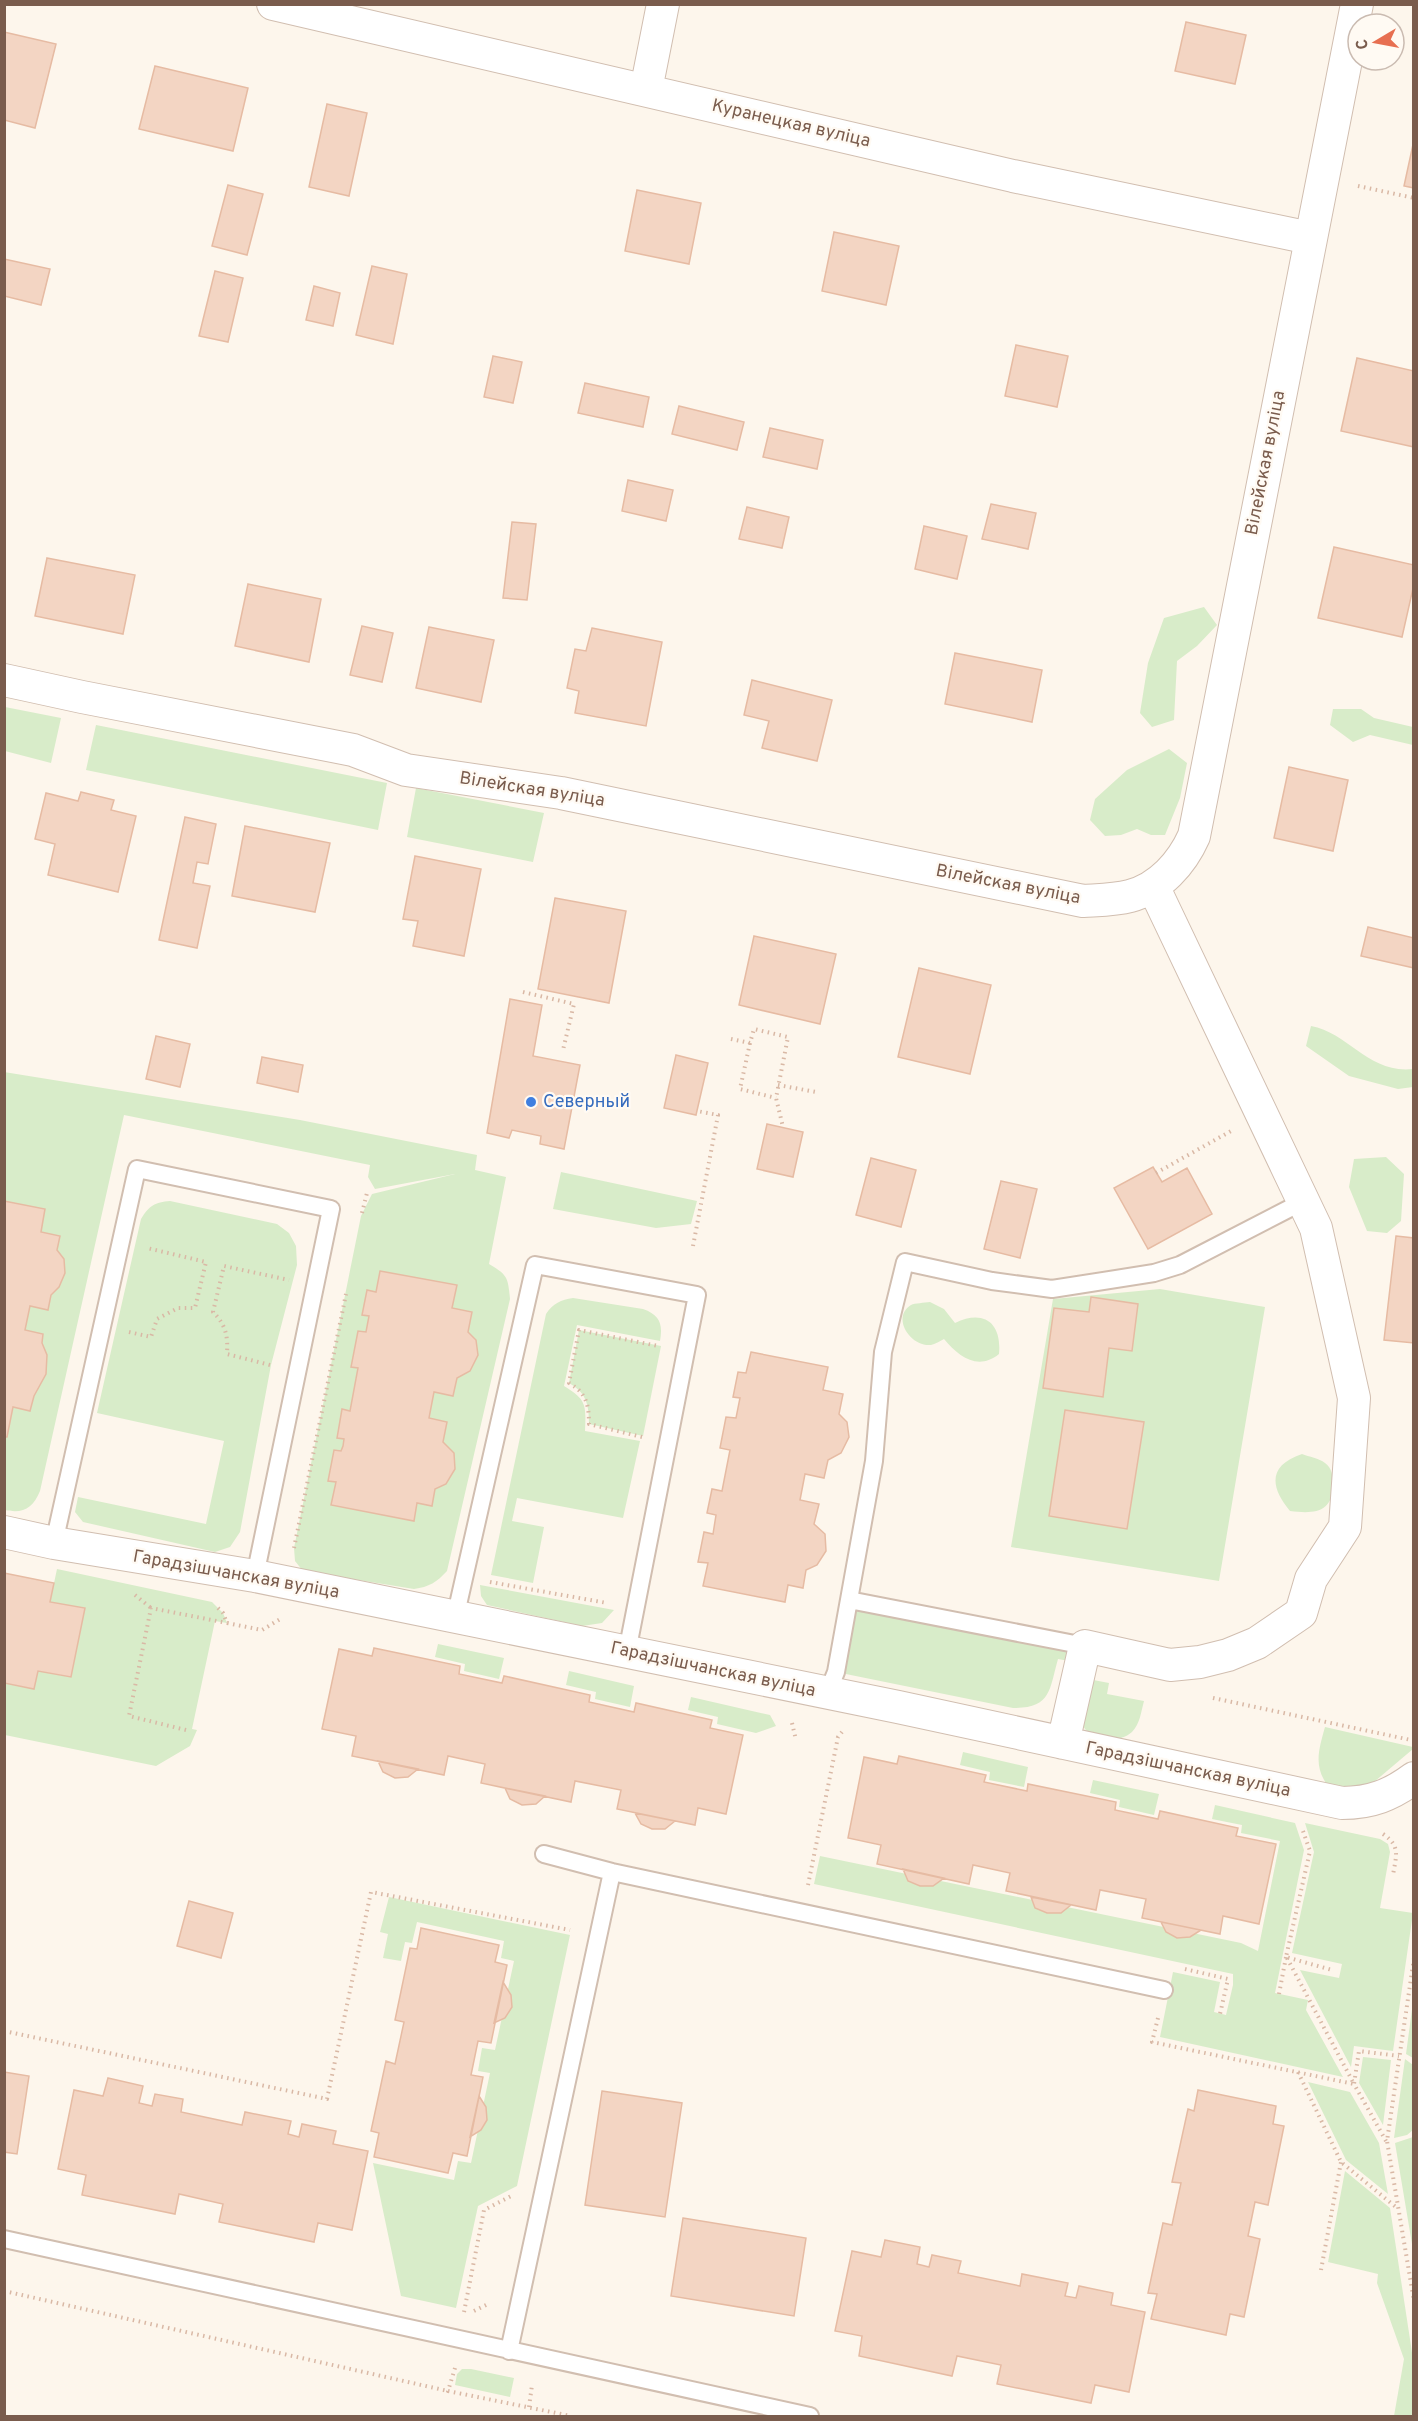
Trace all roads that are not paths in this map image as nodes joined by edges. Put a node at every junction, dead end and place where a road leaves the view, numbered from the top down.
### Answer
1 (273, 4) edge
2 (663, 4) edge
3 (1357, 4) edge
4 (646, 90) junction
5 (1310, 238) junction
6 (4, 680) edge
7 (1153, 886) junction
8 (1304, 1201) junction
9 (4, 1532) edge
10 (54, 1543) junction
11 (255, 1576) junction
12 (849, 1600) junction
13 (455, 1618) junction
14 (1085, 1646) junction
15 (627, 1652) junction
16 (827, 1694) junction
17 (1063, 1743) junction
18 (1413, 1778) edge
19 (544, 1854) dead end
20 (612, 1872) junction
21 (1164, 1990) road end
22 (4, 2239) edge
23 (509, 2351) junction
24 (810, 2416) edge

1 - 4 street, Куранецкая вуліца
2 - 4 street
3 - 5 street, Вілейская вуліца
4 - 5 street, Куранецкая вуліца
5 - 7 street, Вілейская вуліца
6 - 7 street, Вілейская вуліца
7 - 8 street
8 - 12 lane
8 - 14 street
9 - 10 street, Гарадзішчанская вуліца
10 - 11 street, Гарадзішчанская вуліца
10 - 11 lane
11 - 13 street, Гарадзішчанская вуліца
12 - 14 lane
12 - 16 lane
13 - 15 street, Гарадзішчанская вуліца
13 - 15 lane
14 - 17 street
15 - 16 street, Гарадзішчанская вуліца
16 - 17 street, Гарадзішчанская вуліца
17 - 18 street, Гарадзішчанская вуліца
19 - 20 lane
20 - 21 lane
20 - 23 lane
22 - 23 lane
23 - 24 lane

